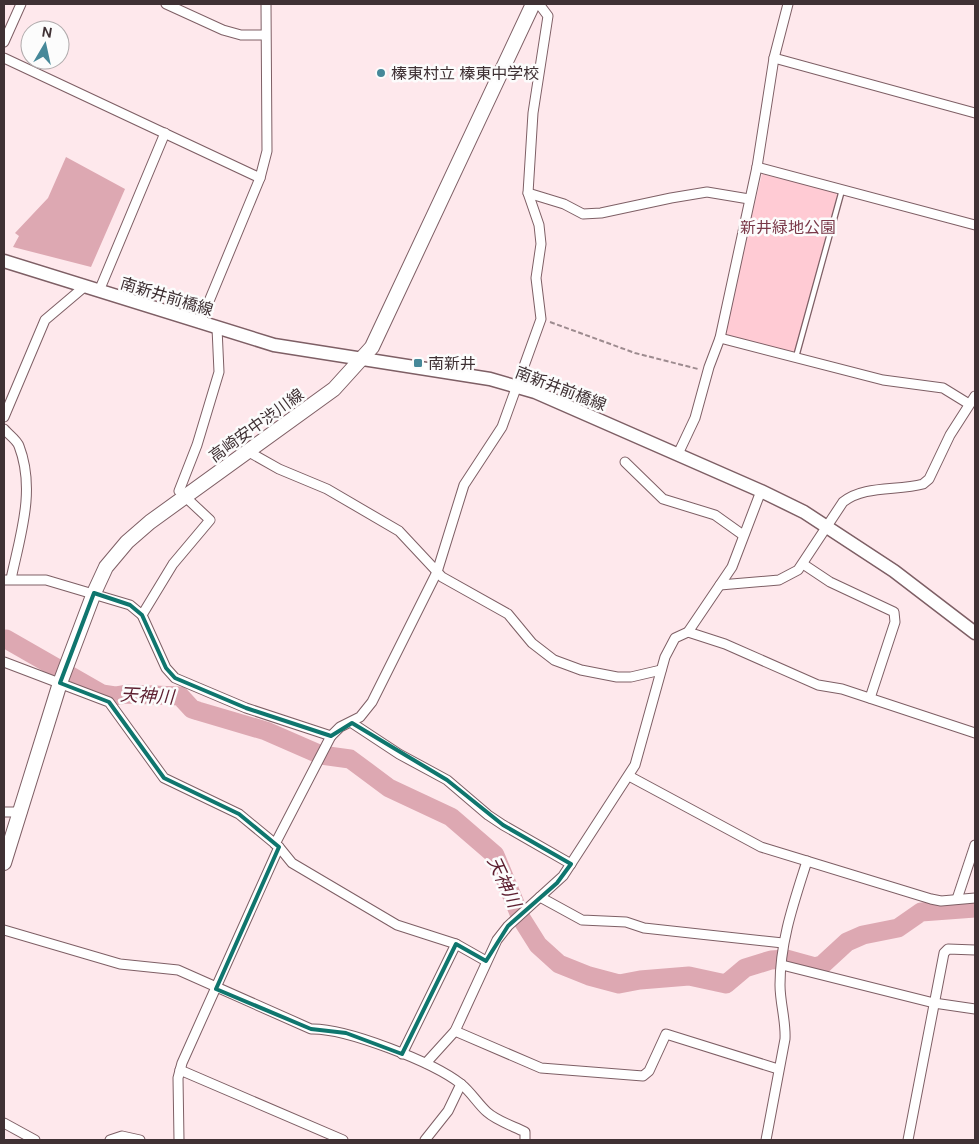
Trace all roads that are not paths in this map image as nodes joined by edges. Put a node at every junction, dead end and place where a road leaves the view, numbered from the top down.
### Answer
1 (21, 4) edge
2 (166, 4) edge
3 (266, 4) edge
4 (532, 4) edge
5 (539, 4) edge
6 (788, 4) edge
7 (265, 35) junction
8 (4, 42) edge
9 (4, 58) edge
10 (774, 58) junction
11 (975, 113) edge
12 (165, 133) junction
13 (757, 168) junction
14 (260, 178) junction
15 (842, 190) junction
16 (528, 194) junction
17 (749, 198) junction
18 (975, 226) edge
19 (4, 261) edge
20 (84, 287) junction
21 (99, 291) junction
22 (200, 323) junction
23 (217, 328) junction
24 (720, 338) junction
25 (796, 358) junction
26 (361, 360) junction
27 (518, 387) junction
28 (975, 396) edge
29 (969, 404) junction
30 (4, 417) edge
31 (4, 429) edge
32 (249, 452) junction
33 (678, 454) junction
34 (624, 462) dead end
35 (761, 491) junction
36 (185, 498) junction
37 (828, 526) junction
38 (743, 535) junction
39 (803, 564) junction
40 (437, 572) junction
41 (7, 580) edge
42 (720, 585) junction
43 (94, 593) junction
44 (142, 615) junction
45 (688, 632) junction
46 (975, 633) edge
47 (4, 662) edge
48 (661, 670) junction
49 (63, 676) junction
50 (870, 698) junction
51 (352, 723) junction
52 (975, 733) edge
53 (331, 736) junction
54 (629, 776) junction
55 (4, 812) edge
56 (22, 812) junction
57 (975, 845) edge
58 (277, 846) junction
59 (807, 861) junction
60 (4, 863) edge
61 (570, 864) junction
62 (540, 897) junction
63 (975, 898) edge
64 (957, 899) junction
65 (4, 930) edge
66 (783, 943) junction
67 (456, 944) junction
68 (975, 950) edge
69 (486, 961) junction
70 (782, 965) junction
71 (216, 989) junction
72 (934, 1003) junction
73 (975, 1009) edge
74 (455, 1032) junction
75 (402, 1054) junction
76 (426, 1063) junction
77 (778, 1069) junction
78 (180, 1070) junction
79 (461, 1084) junction
80 (4, 1123) edge
81 (35, 1140) edge
82 (110, 1140) edge
83 (140, 1140) edge
84 (179, 1140) edge
85 (343, 1140) edge
86 (425, 1140) edge
87 (526, 1140) edge
88 (766, 1140) edge
89 (908, 1140) edge

1 - 8 street
2 - 7 street
3 - 7 street
4 - 26 main road, 高崎安中渋川線
5 - 16 street
6 - 10 street
7 - 14 street
9 - 12 street
10 - 11 street
10 - 13 street
12 - 14 street
12 - 21 street
13 - 15 street
13 - 17 street
14 - 22 street
15 - 18 street
15 - 25 lane
16 - 17 street
16 - 27 street
17 - 24 street
19 - 20 main road, 南新井前橋線
20 - 21 main road, 南新井前橋線
20 - 30 street
21 - 22 main road, 南新井前橋線
22 - 23 main road, 南新井前橋線
23 - 26 main road, 南新井前橋線
23 - 36 street
24 - 25 street
24 - 33 street
25 - 29 street
26 - 27 main road, 南新井前橋線
26 - 32 main road, 高崎安中渋川線
27 - 33 main road, 南新井前橋線
27 - 40 street
28 - 29 street
29 - 37 street
31 - 41 street
32 - 36 main road, 高崎安中渋川線
32 - 40 street
33 - 35 main road, 南新井前橋線
34 - 38 street
35 - 37 main road, 南新井前橋線
35 - 38 street
36 - 43 main road, 高崎安中渋川線
36 - 44 street
37 - 39 street
37 - 46 main road, 南新井前橋線
38 - 42 street
39 - 42 street
39 - 50 street
40 - 48 street
40 - 51 street
41 - 43 street
42 - 45 street
43 - 44 street
43 - 49 main road, 高崎安中渋川線
44 - 53 street
45 - 48 street
45 - 50 street
47 - 49 street
48 - 54 street
49 - 56 main road, 高崎安中渋川線
49 - 58 street
50 - 52 street
51 - 53 street
51 - 61 street
53 - 58 street
54 - 59 street
54 - 61 street
55 - 56 street
56 - 60 main road, 高崎安中渋川線
57 - 64 street
58 - 67 street
58 - 71 street
59 - 64 street
59 - 66 street
61 - 62 street
62 - 66 street
62 - 69 street
63 - 64 street
65 - 71 street
66 - 70 street
67 - 69 street
67 - 75 street
68 - 72 street
69 - 74 street
70 - 72 street
70 - 77 street
71 - 75 street
71 - 78 street
72 - 73 street
72 - 89 street
74 - 76 street
74 - 77 street
75 - 76 street
76 - 79 street
77 - 88 street
78 - 84 street
78 - 85 street
79 - 86 street
79 - 87 street
80 - 81 street
82 - 83 street

